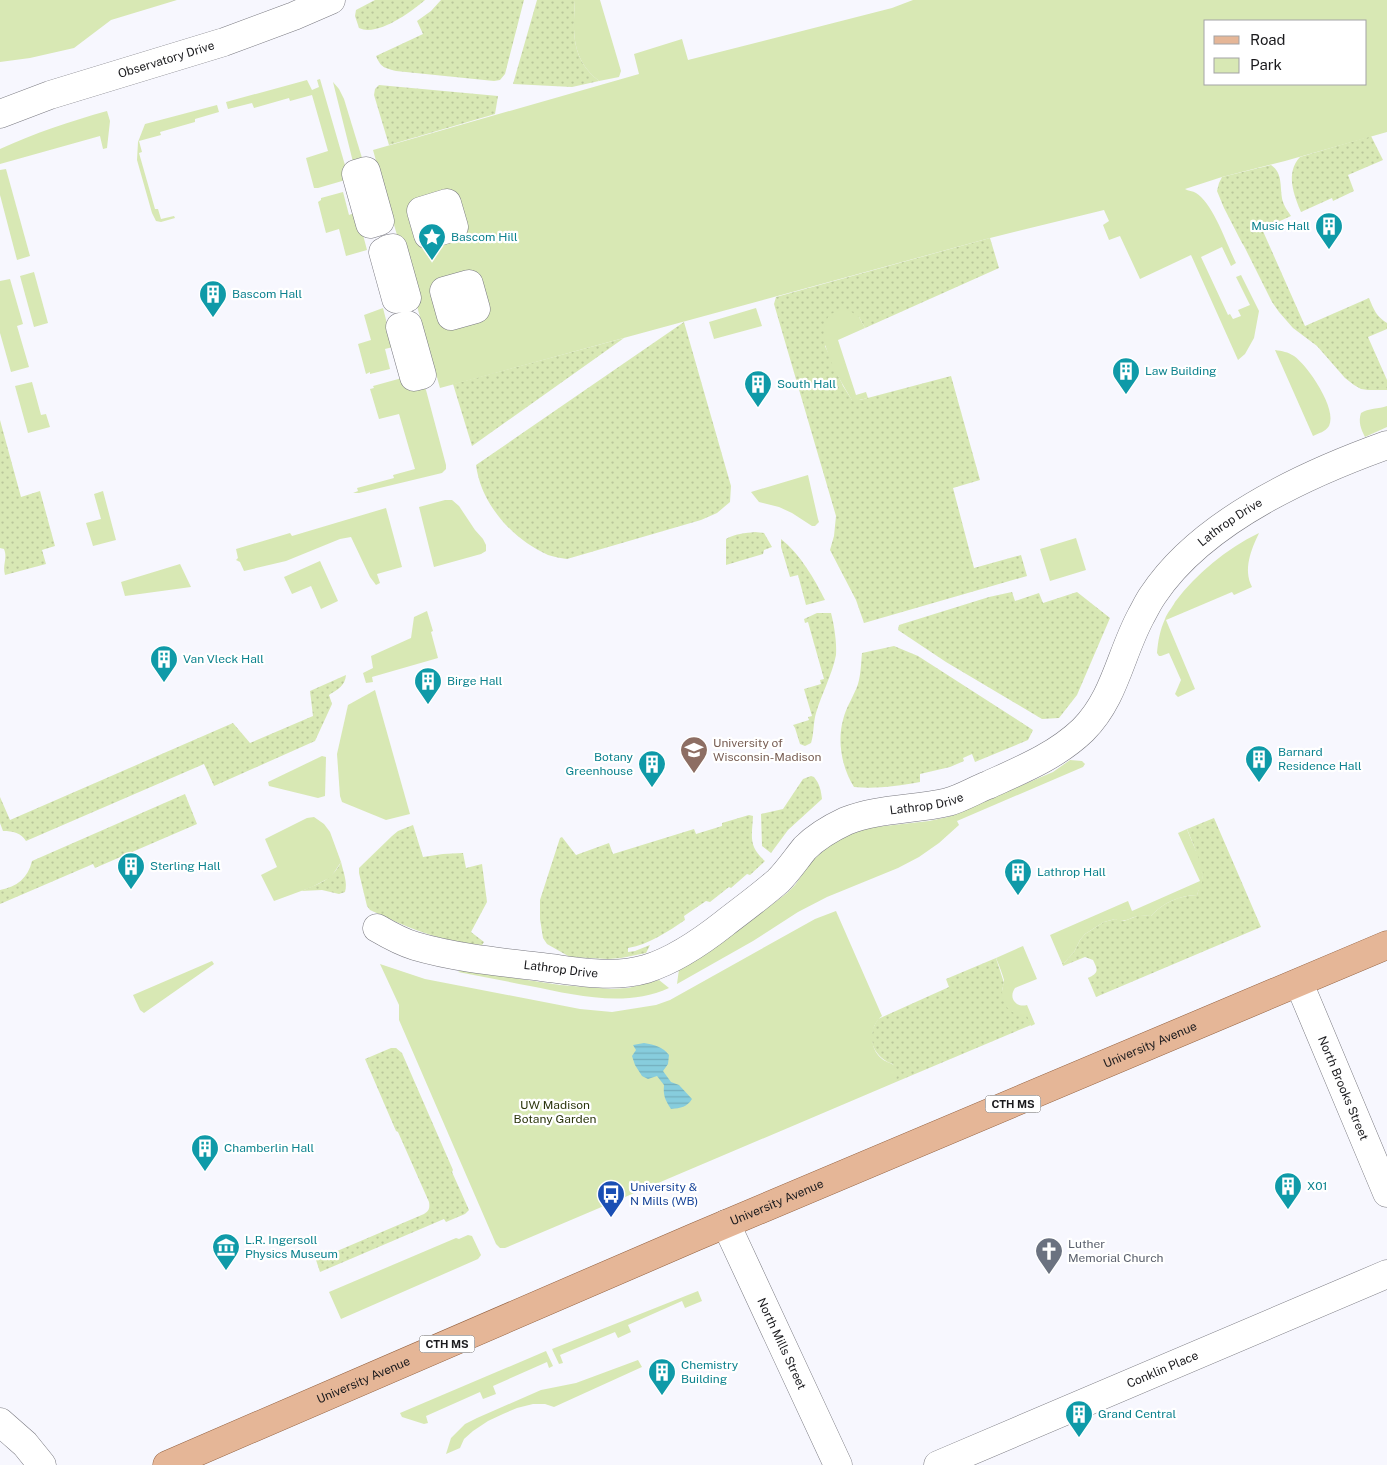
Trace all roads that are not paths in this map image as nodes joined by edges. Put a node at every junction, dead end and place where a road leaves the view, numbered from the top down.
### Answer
1 (331, 0) edge
2 (0, 114) edge
3 (1387, 445) edge
4 (377, 928) dead end
5 (1387, 946) edge
6 (1299, 983) junction
7 (1387, 1193) edge
8 (726, 1224) junction
9 (1387, 1274) edge
10 (0, 1422) edge
11 (42, 1465) edge
12 (167, 1465) edge
13 (838, 1465) edge
14 (938, 1465) edge

1 - 2 street, Observatory Drive
3 - 4 street, Lathrop Drive
5 - 6 main road, University Avenue / CTH MS
6 - 7 street, North Brooks Street
6 - 8 main road, University Avenue / CTH MS
8 - 12 main road, University Avenue / CTH MS
8 - 13 street, North Mills Street
9 - 14 street, Conklin Place
10 - 11 street

